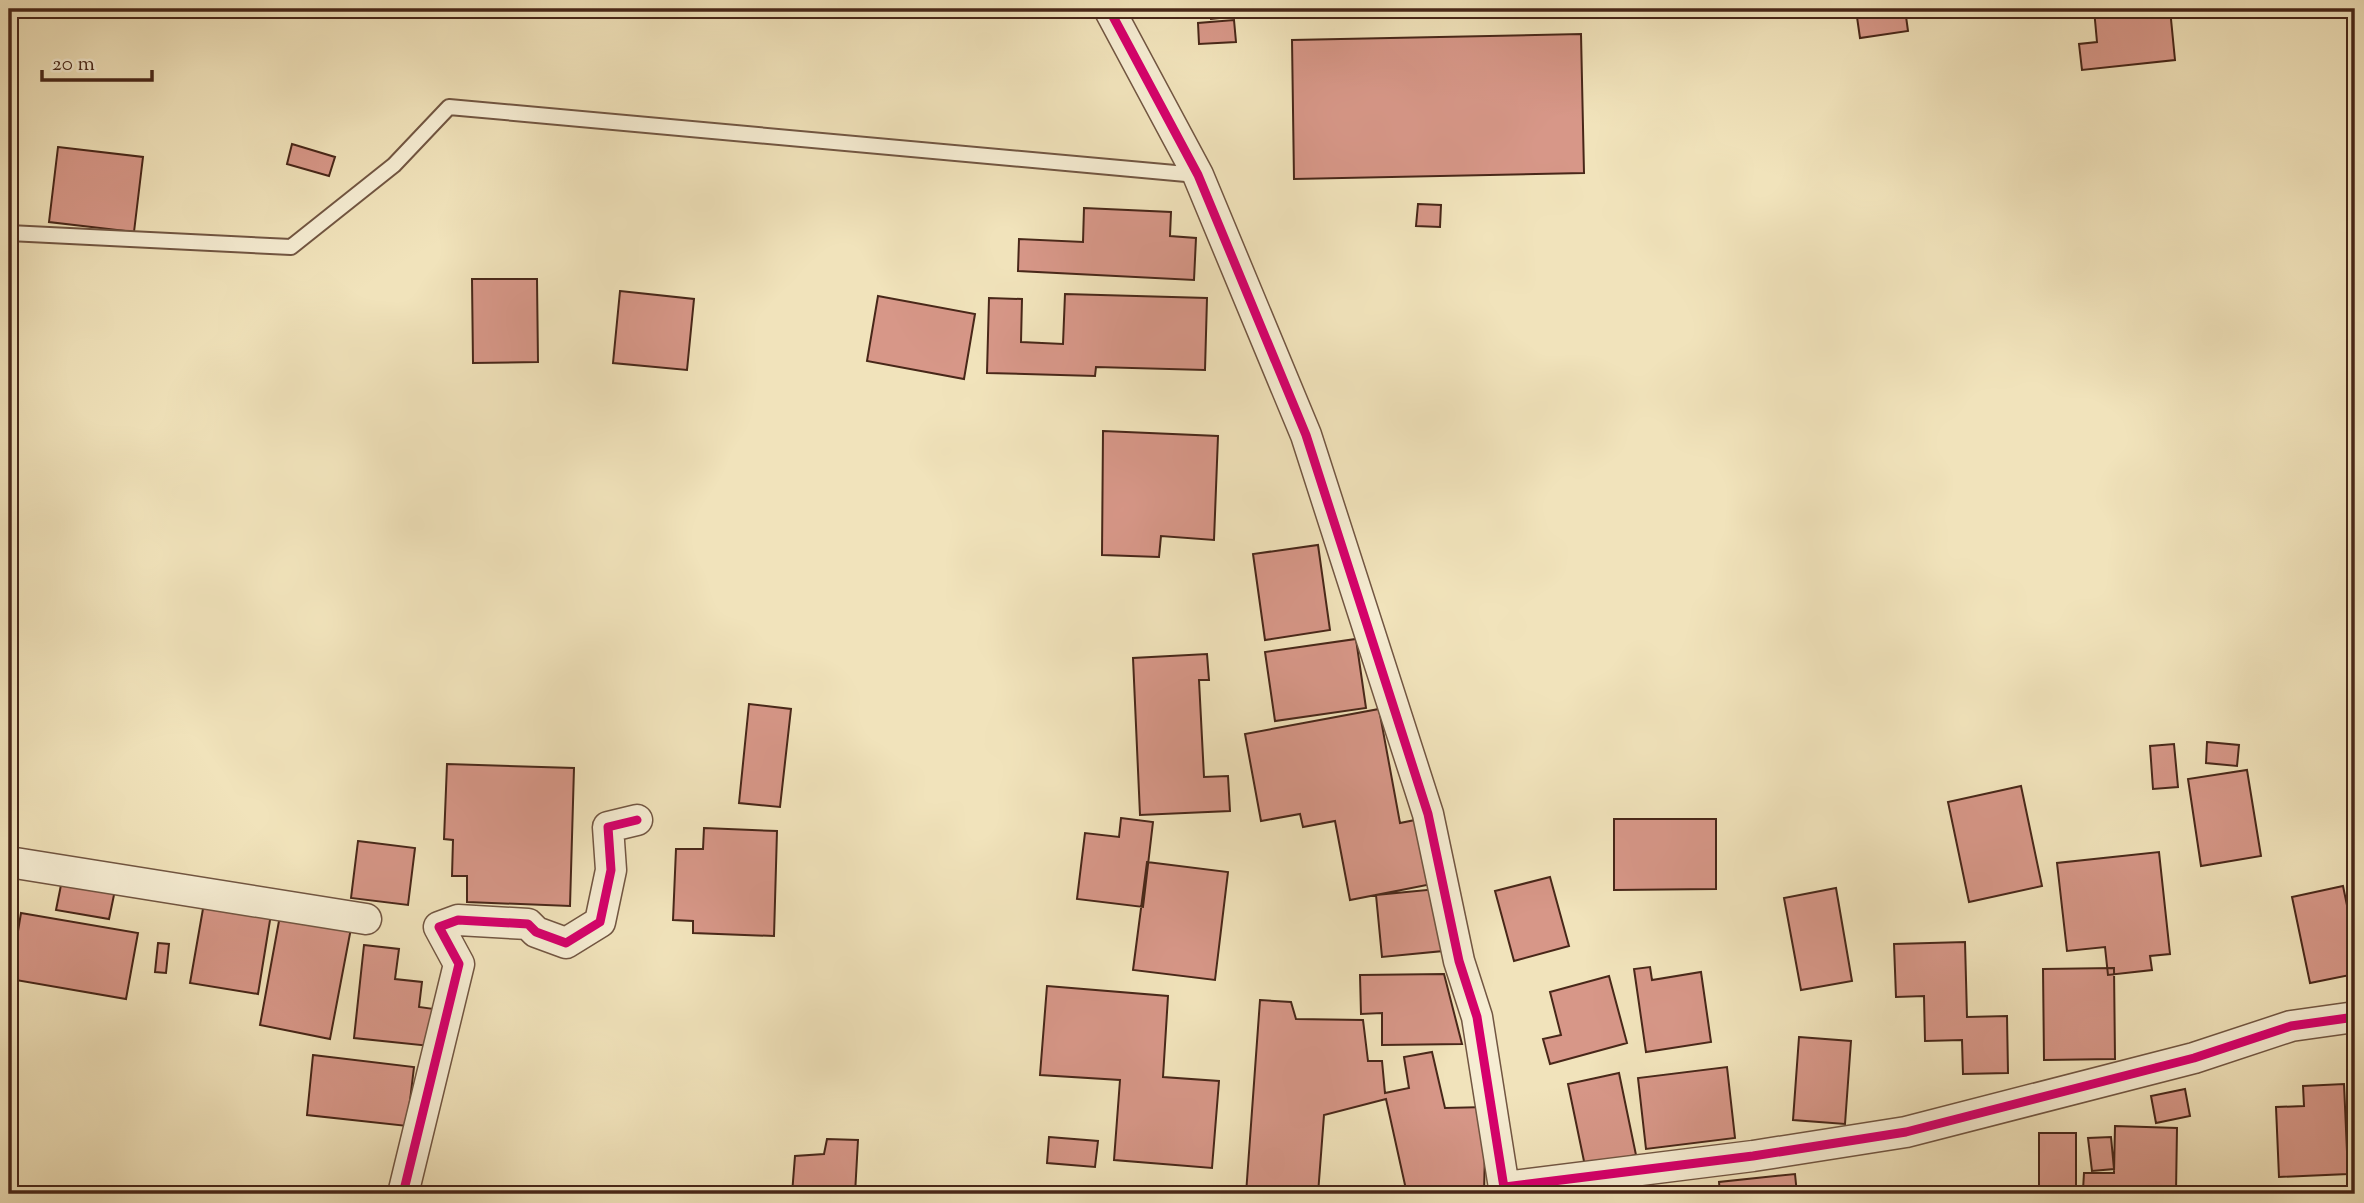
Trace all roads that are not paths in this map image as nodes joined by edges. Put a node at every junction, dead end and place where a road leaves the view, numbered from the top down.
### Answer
1 (1109, 9) edge
2 (1198, 175) junction
3 (9, 233) edge
4 (637, 820) dead end
5 (9, 862) edge
6 (366, 919) dead end
7 (2355, 1017) edge
8 (1505, 1191) edge
9 (403, 1194) edge

1 - 2 street
2 - 3 lane
2 - 8 street
4 - 9 street
5 - 6 street
7 - 8 street

